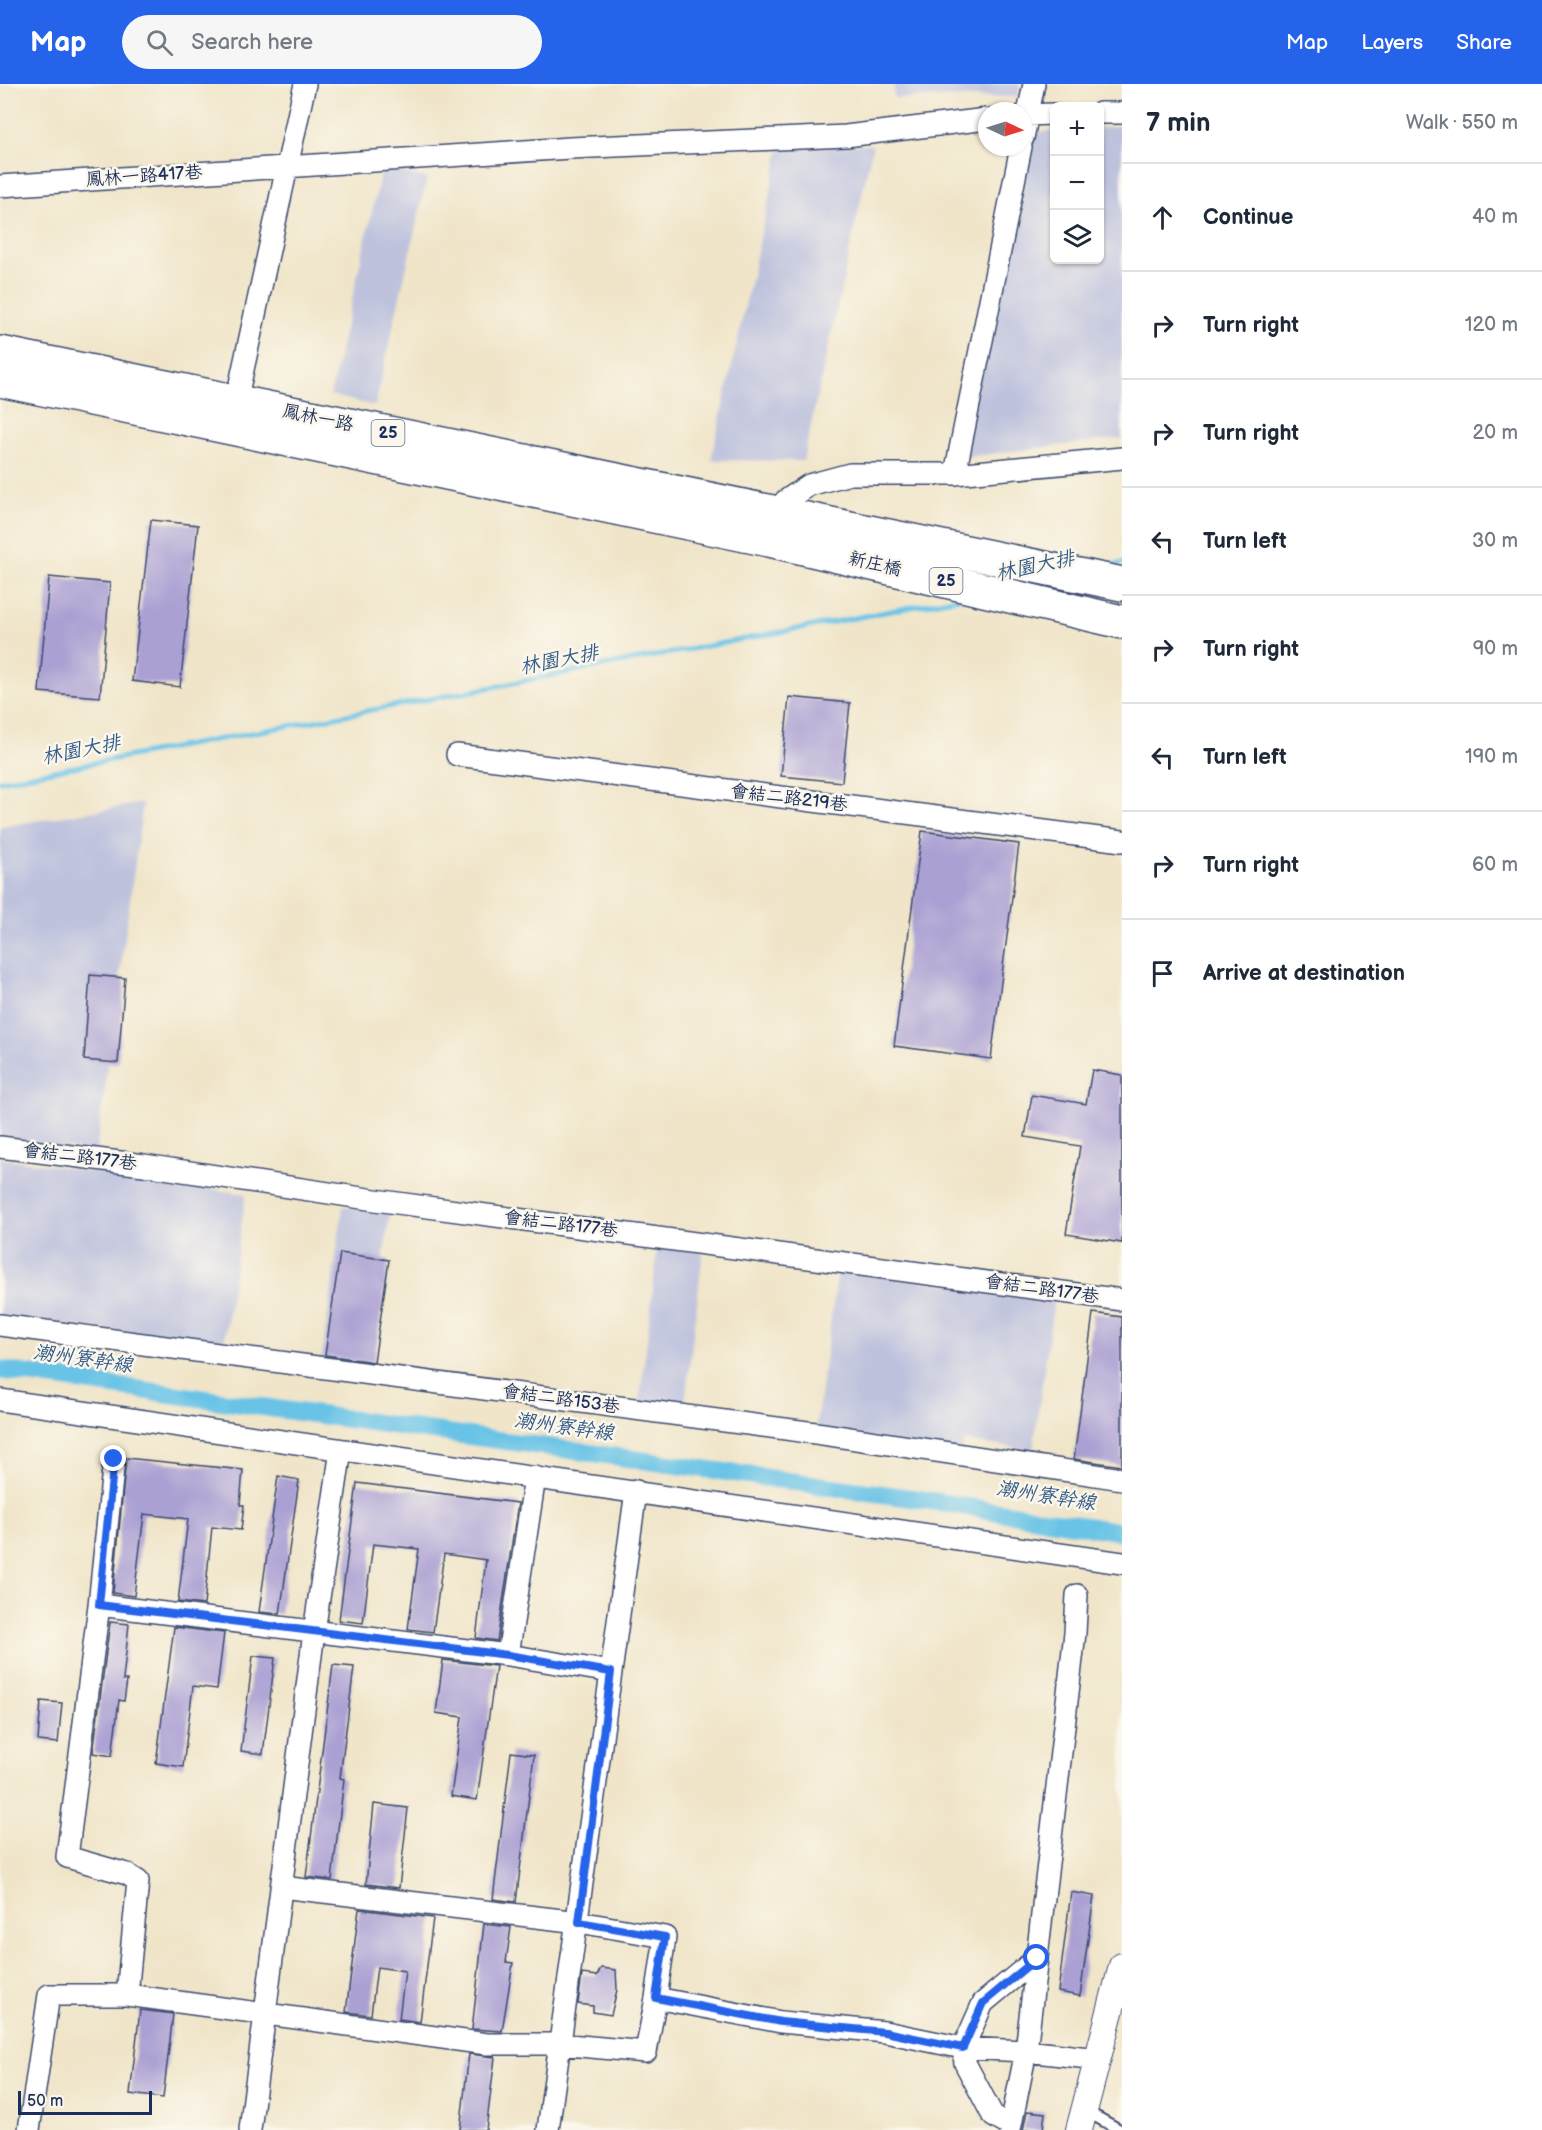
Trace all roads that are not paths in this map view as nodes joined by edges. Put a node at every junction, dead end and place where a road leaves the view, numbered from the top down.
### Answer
1 (305, 84) edge
2 (1034, 84) edge
3 (1029, 102) edge
4 (1104, 113) edge
5 (1122, 113) edge
6 (1032, 114) edge
7 (1050, 114) edge
8 (978, 120) edge
9 (1019, 156) edge
10 (289, 166) junction
11 (0, 186) edge
12 (0, 353) edge
13 (0, 380) edge
14 (236, 402) junction
15 (1122, 458) edge
16 (955, 474) junction
17 (772, 527) junction
18 (1122, 584) edge
19 (1122, 622) edge
20 (457, 755) dead end
21 (1122, 841) edge
22 (0, 1147) edge
23 (1122, 1300) edge
24 (0, 1324) edge
25 (0, 1400) edge
26 (341, 1450) junction
27 (114, 1459) dead end
28 (535, 1477) junction
29 (1122, 1479) edge
30 (636, 1491) junction
31 (1122, 1563) edge
32 (1077, 1595) dead end
33 (99, 1605) junction
34 (314, 1632) junction
35 (508, 1655) junction
36 (611, 1672) junction
37 (281, 1887) junction
38 (579, 1922) junction
39 (1037, 1958) junction
40 (1122, 1966) edge
41 (127, 1995) junction
42 (656, 1998) junction
43 (265, 2015) junction
44 (558, 2044) junction
45 (963, 2048) junction
46 (1026, 2051) junction
47 (1098, 2059) junction
48 (1082, 2120) edge
49 (1010, 2128) edge
50 (29, 2130) edge
51 (250, 2130) edge
52 (548, 2130) edge
53 (1120, 2130) edge

1 - 10 street
2 - 3 street
4 - 5 street
6 - 7 street
8 - 10 street, 鳳林一路417巷
9 - 16 street
10 - 11 street, 鳳林一路417巷
10 - 14 street
12 - 14 main road, 鳳林一路 / 25
13 - 17 main road, 鳳林一路 / 25
14 - 17 main road, 鳳林一路 / 25
15 - 16 street
16 - 17 street
17 - 18 main road, 新庄橋 / 25
17 - 19 main road, 新庄橋 / 25
20 - 21 street, 會結二路219巷
22 - 23 street, 會結二路177巷
24 - 29 street, 會結二路153巷
25 - 26 street
26 - 28 street
26 - 34 street
27 - 33 street
28 - 30 street
28 - 35 street
30 - 31 street
30 - 36 street
32 - 39 street
33 - 34 street
33 - 41 street
34 - 35 street
34 - 37 street
35 - 36 street
36 - 38 street
37 - 38 street
37 - 43 street
38 - 42 street
38 - 44 street
39 - 45 street
39 - 46 street
40 - 47 street
41 - 43 street
41 - 50 street
42 - 44 street
42 - 45 street
43 - 44 street
43 - 51 street
44 - 52 street
45 - 46 street
45 - 49 street
46 - 47 street
46 - 49 street
47 - 48 street
48 - 53 lane

